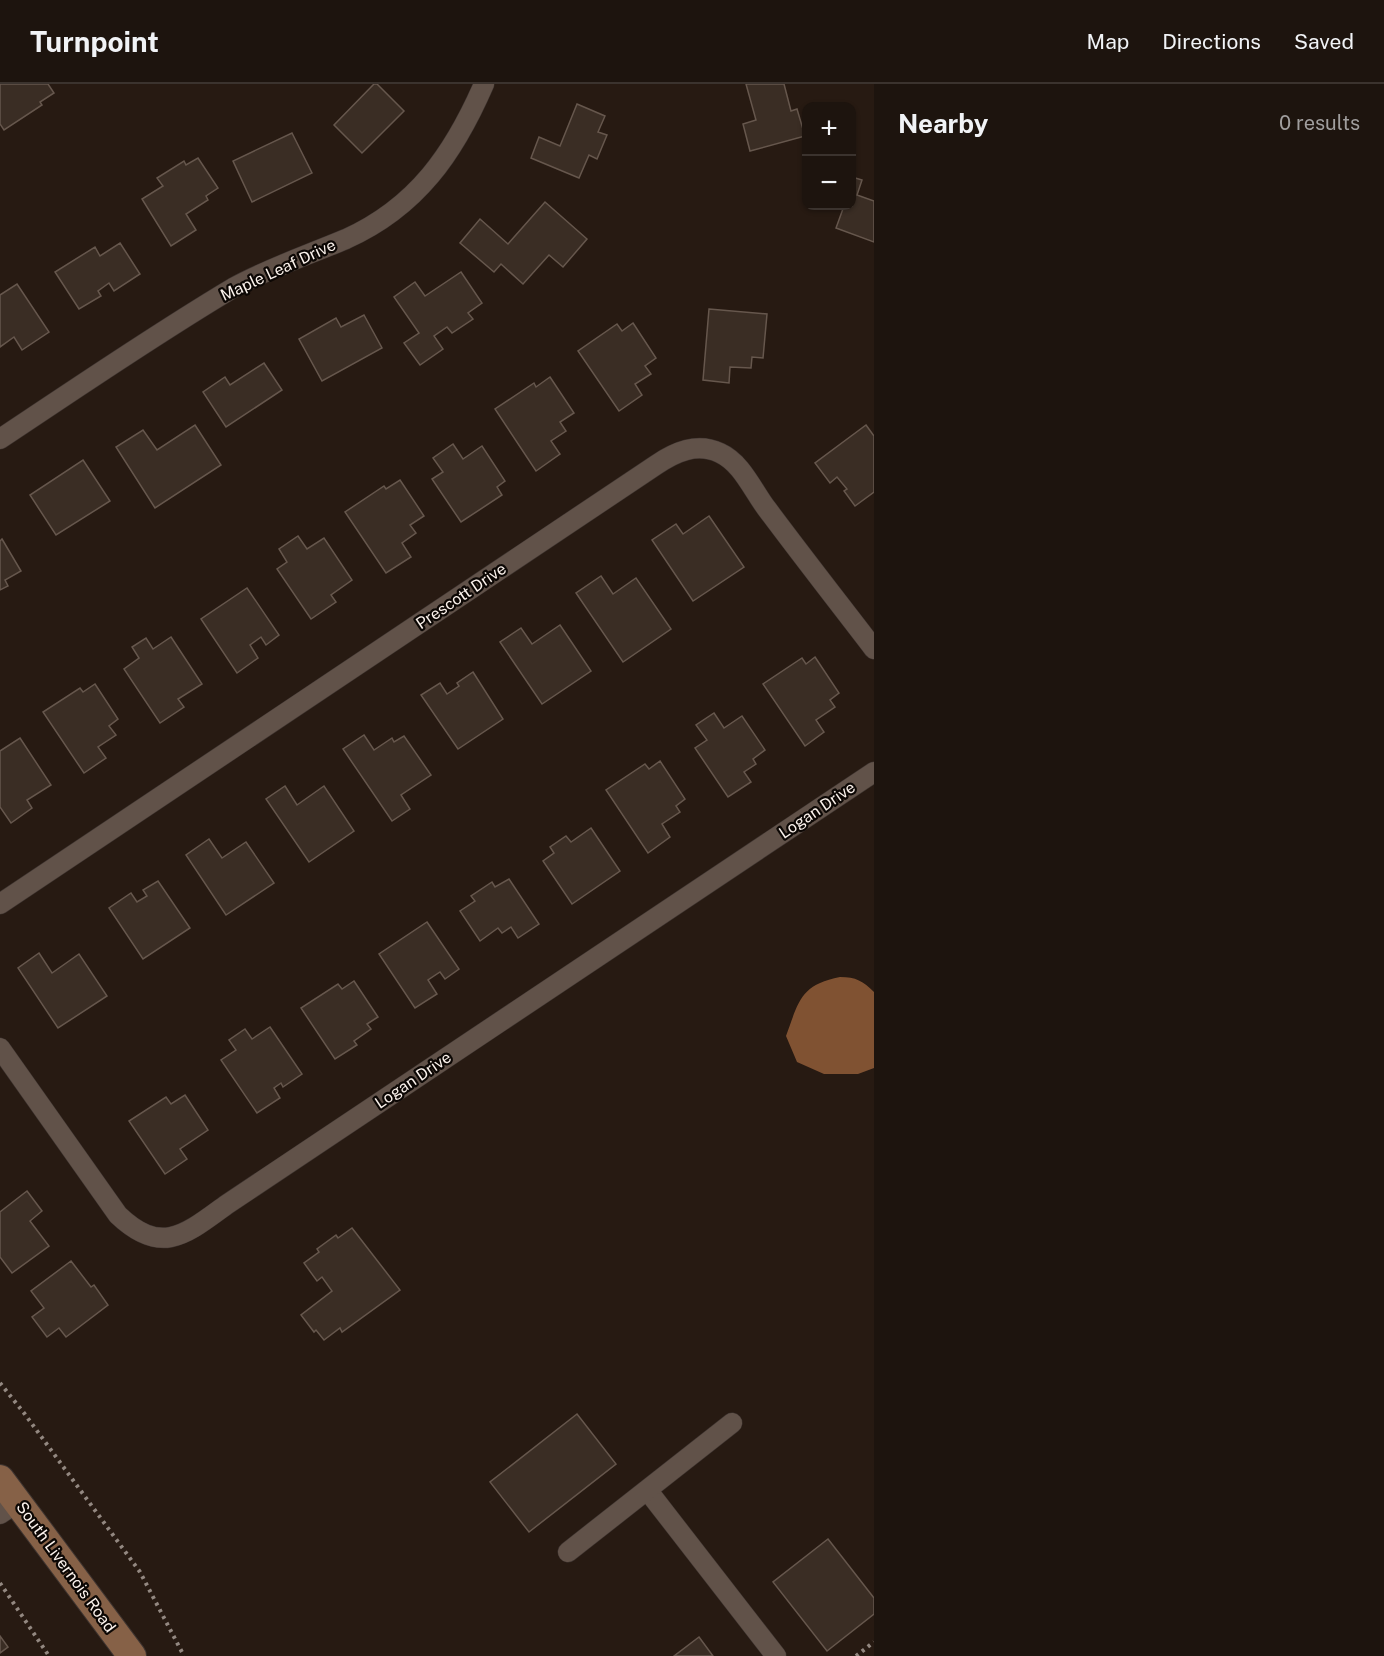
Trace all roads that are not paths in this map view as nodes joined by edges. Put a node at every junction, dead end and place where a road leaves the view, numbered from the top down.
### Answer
1 (484, 84) edge
2 (0, 439) edge
3 (874, 649) edge
4 (874, 772) edge
5 (0, 904) edge
6 (0, 1048) edge
7 (732, 1424) dead end
8 (0, 1479) edge
9 (648, 1491) junction
10 (9, 1508) edge
11 (567, 1552) dead end
12 (132, 1656) edge
13 (776, 1656) edge

1 - 2 street, Maple Leaf Drive
3 - 5 street, Prescott Drive
4 - 6 street, Logan Drive
7 - 9 street
8 - 10 street, South Livernois Road
9 - 11 street
9 - 13 street
10 - 12 street, South Livernois Road

